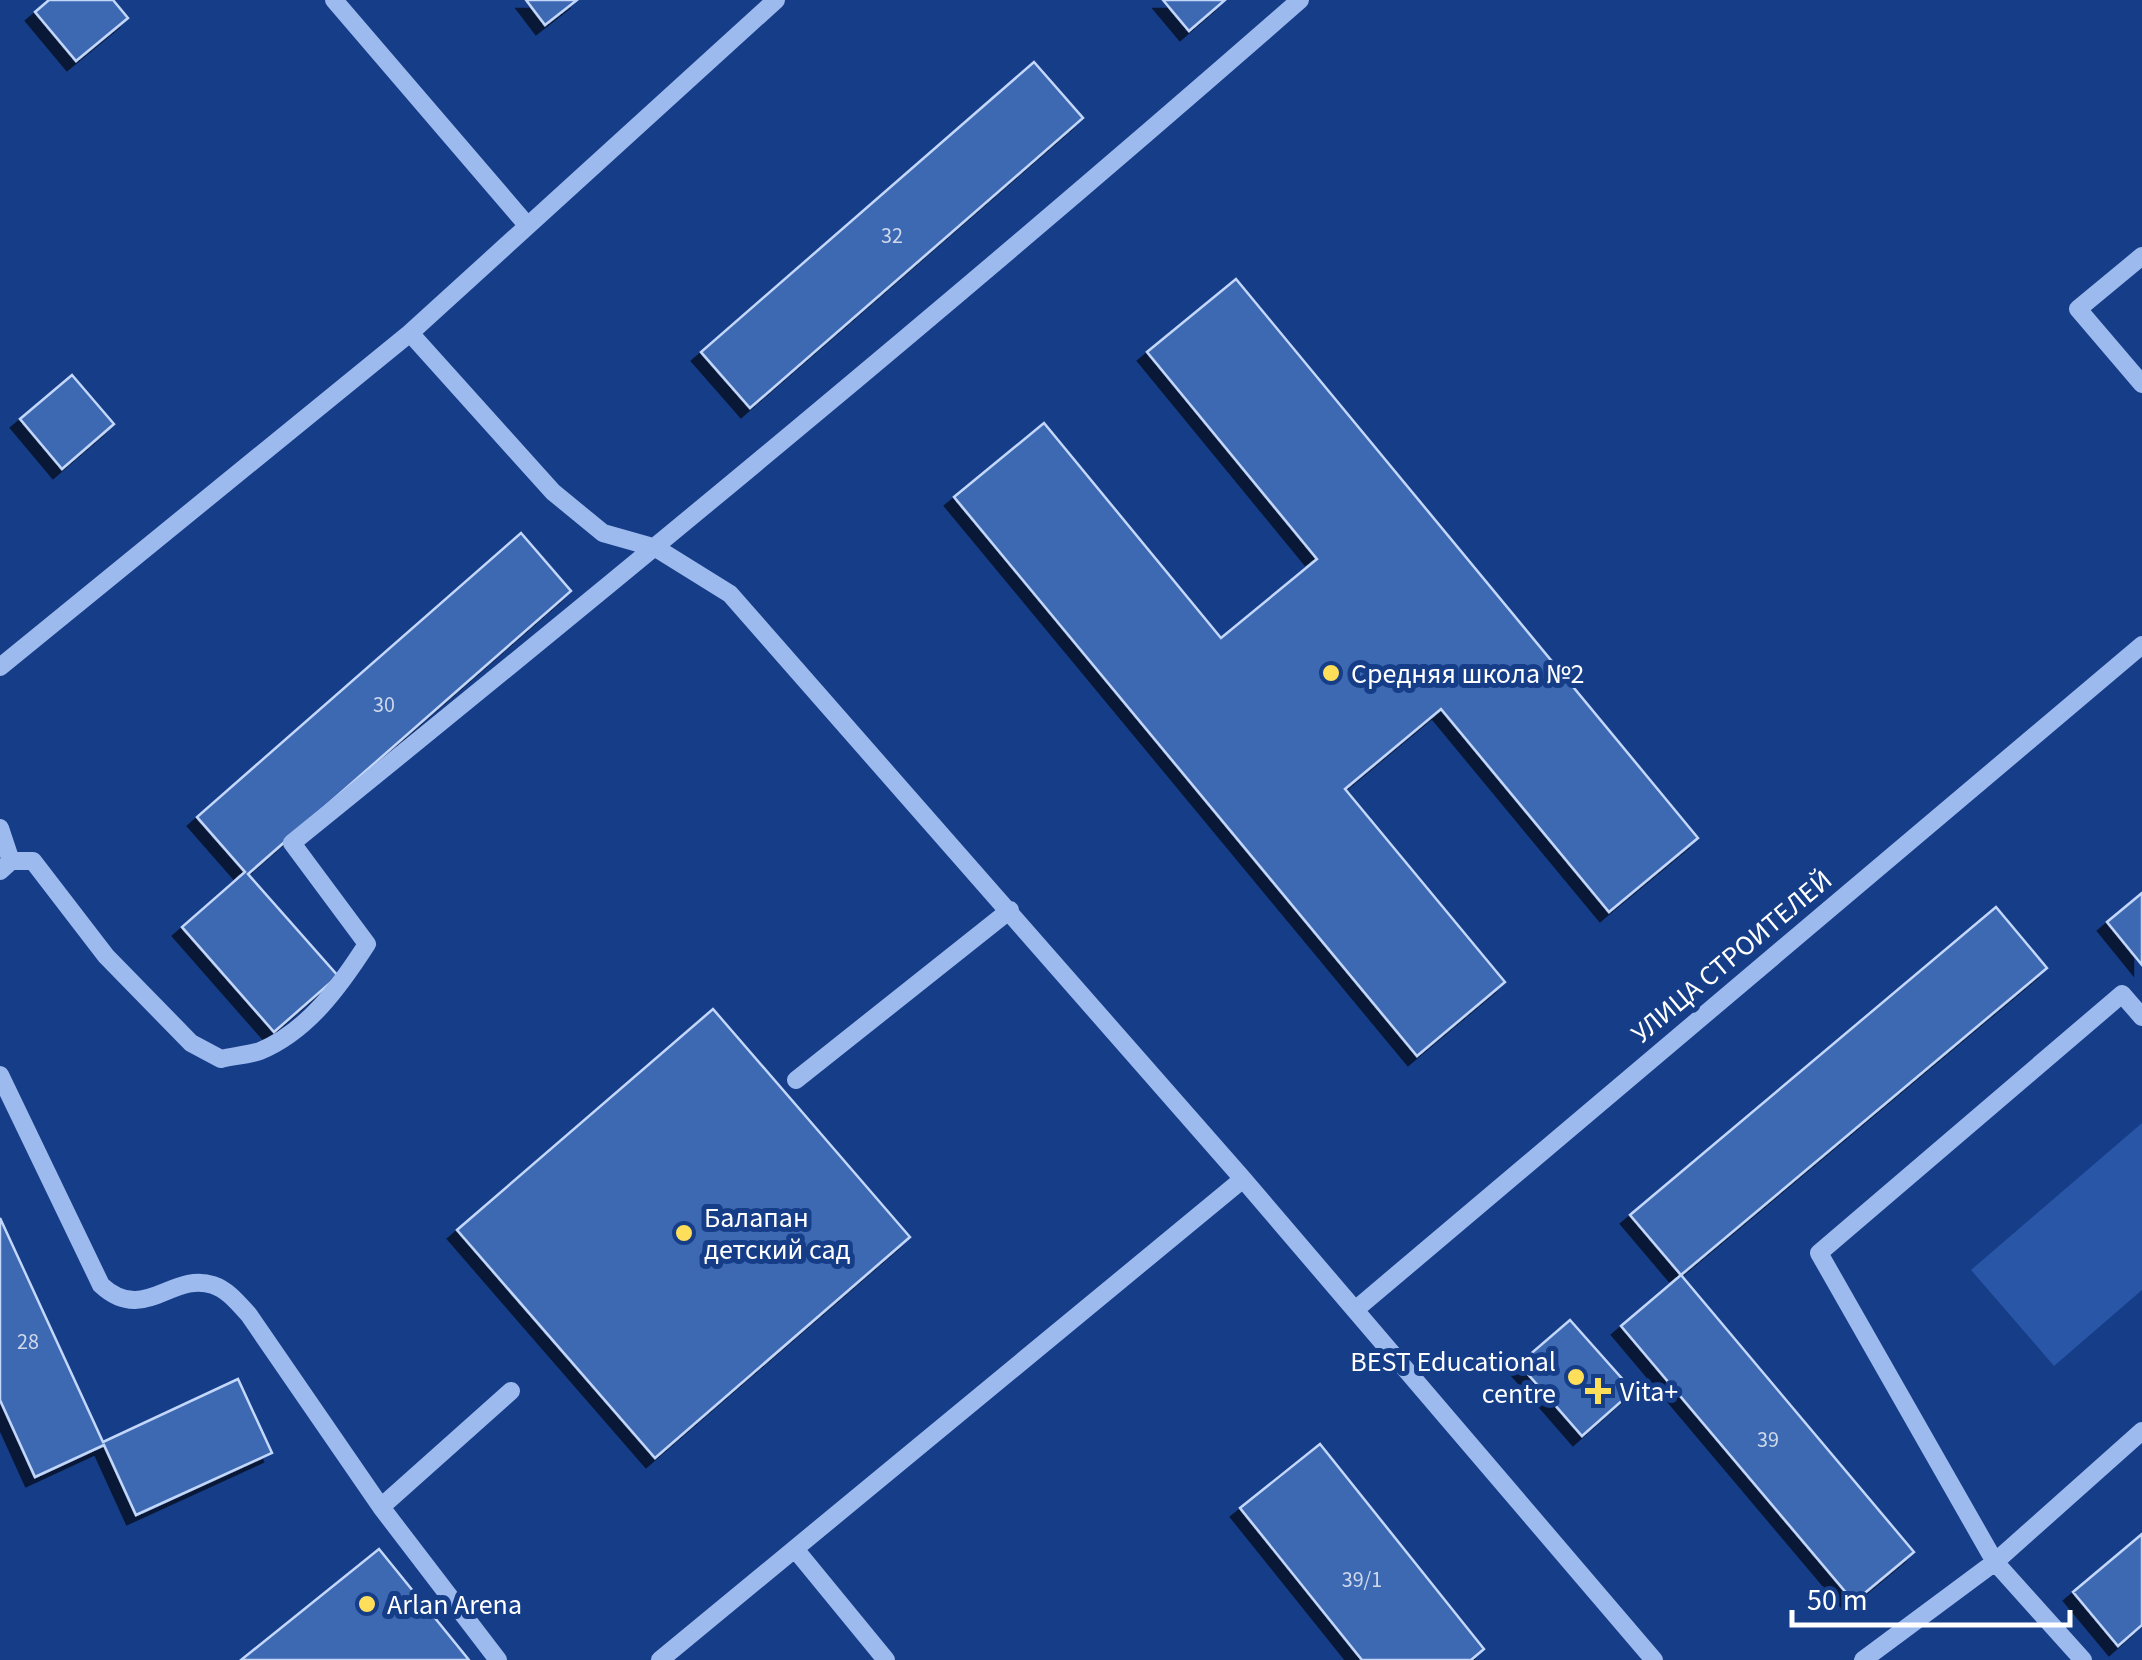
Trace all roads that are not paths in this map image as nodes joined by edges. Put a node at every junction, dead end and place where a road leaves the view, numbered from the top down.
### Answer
1 (334, 0) edge
2 (776, 0) edge
3 (1300, 0) edge
4 (528, 225) junction
5 (2142, 256) edge
6 (410, 333) junction
7 (2142, 384) edge
8 (656, 548) junction
9 (2142, 645) edge
10 (0, 666) edge
11 (0, 828) edge
12 (5, 866) edge
13 (1010, 910) junction
14 (2142, 1017) edge
15 (0, 1075) edge
16 (796, 1080) dead end
17 (1243, 1179) junction
18 (1354, 1310) junction
19 (510, 1391) dead end
20 (2142, 1430) edge
21 (381, 1507) junction
22 (795, 1549) junction
23 (1994, 1562) junction
24 (498, 1660) edge
25 (660, 1660) edge
26 (886, 1660) edge
27 (1654, 1660) edge
28 (1864, 1660) edge
29 (2084, 1660) edge

1 - 4 street
2 - 4 street
3 - 8 street
4 - 6 street
5 - 7 street
6 - 8 street
6 - 10 street
8 - 12 street
8 - 13 street
9 - 18 street, УЛИЦА СТРОИТЕЛЕЙ
11 - 12 street
13 - 16 street
13 - 17 street
14 - 23 street
15 - 21 street
17 - 18 street
17 - 22 street
18 - 27 street
19 - 21 street
20 - 23 street
21 - 24 street
22 - 25 street
22 - 26 street
23 - 28 street
23 - 29 street

